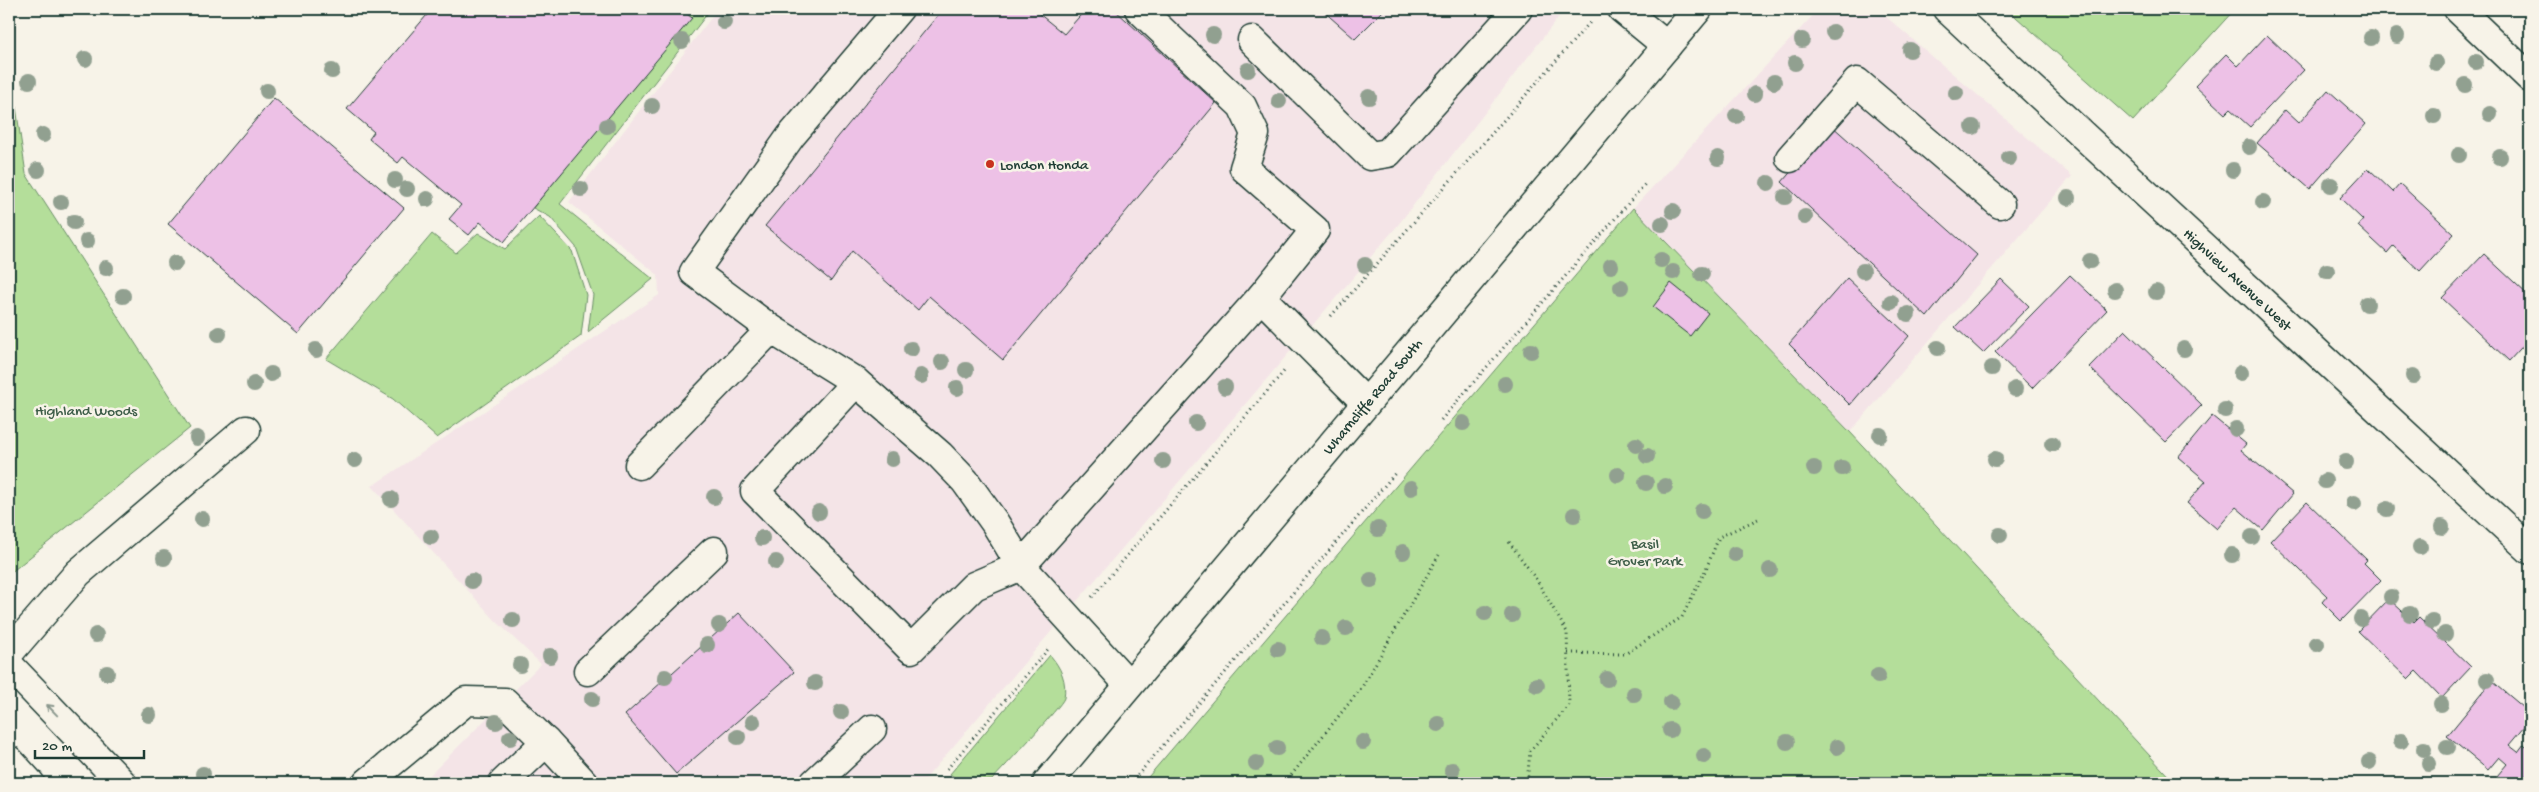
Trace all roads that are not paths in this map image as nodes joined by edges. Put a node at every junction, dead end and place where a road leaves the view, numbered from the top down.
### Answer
1 (899, 9) edge
2 (1138, 9) edge
3 (1518, 9) edge
4 (1622, 9) edge
5 (1698, 9) edge
6 (1947, 9) edge
7 (2458, 9) edge
8 (1252, 40) dead end
9 (1667, 46) junction
10 (2530, 78) edge
11 (1790, 158) dead end
12 (2000, 204) dead end
13 (1261, 297) junction
14 (771, 329) junction
15 (856, 382) junction
16 (1366, 403) junction
17 (246, 430) dead end
18 (639, 466) dead end
19 (2530, 550) edge
20 (714, 551) dead end
21 (1021, 566) junction
22 (9, 653) edge
23 (9, 665) edge
24 (588, 670) dead end
25 (1129, 685) junction
26 (872, 729) dead end
27 (546, 742) junction
28 (9, 760) edge
29 (30, 783) edge
30 (122, 783) edge
31 (367, 783) edge
32 (503, 783) edge
33 (584, 783) edge
34 (814, 783) edge
35 (1047, 783) edge

1 - 14 main road
2 - 13 main road
3 - 8 main road
4 - 9 main road
5 - 9 main road, Wharncliffe Road South
6 - 19 main road, Highview Avenue West
7 - 10 main road
9 - 16 main road, Wharncliffe Road South
11 - 12 main road
13 - 16 main road
13 - 21 main road
14 - 15 main road
14 - 18 main road
15 - 21 main road
15 - 21 main road
16 - 25 main road, Wharncliffe Road South
17 - 22 main road
20 - 24 main road
21 - 25 main road
30 -> 23 main road
25 - 35 main road, Wharncliffe Road South
26 - 34 main road
27 - 31 main road
27 - 32 main road
27 - 33 main road
28 - 29 main road

